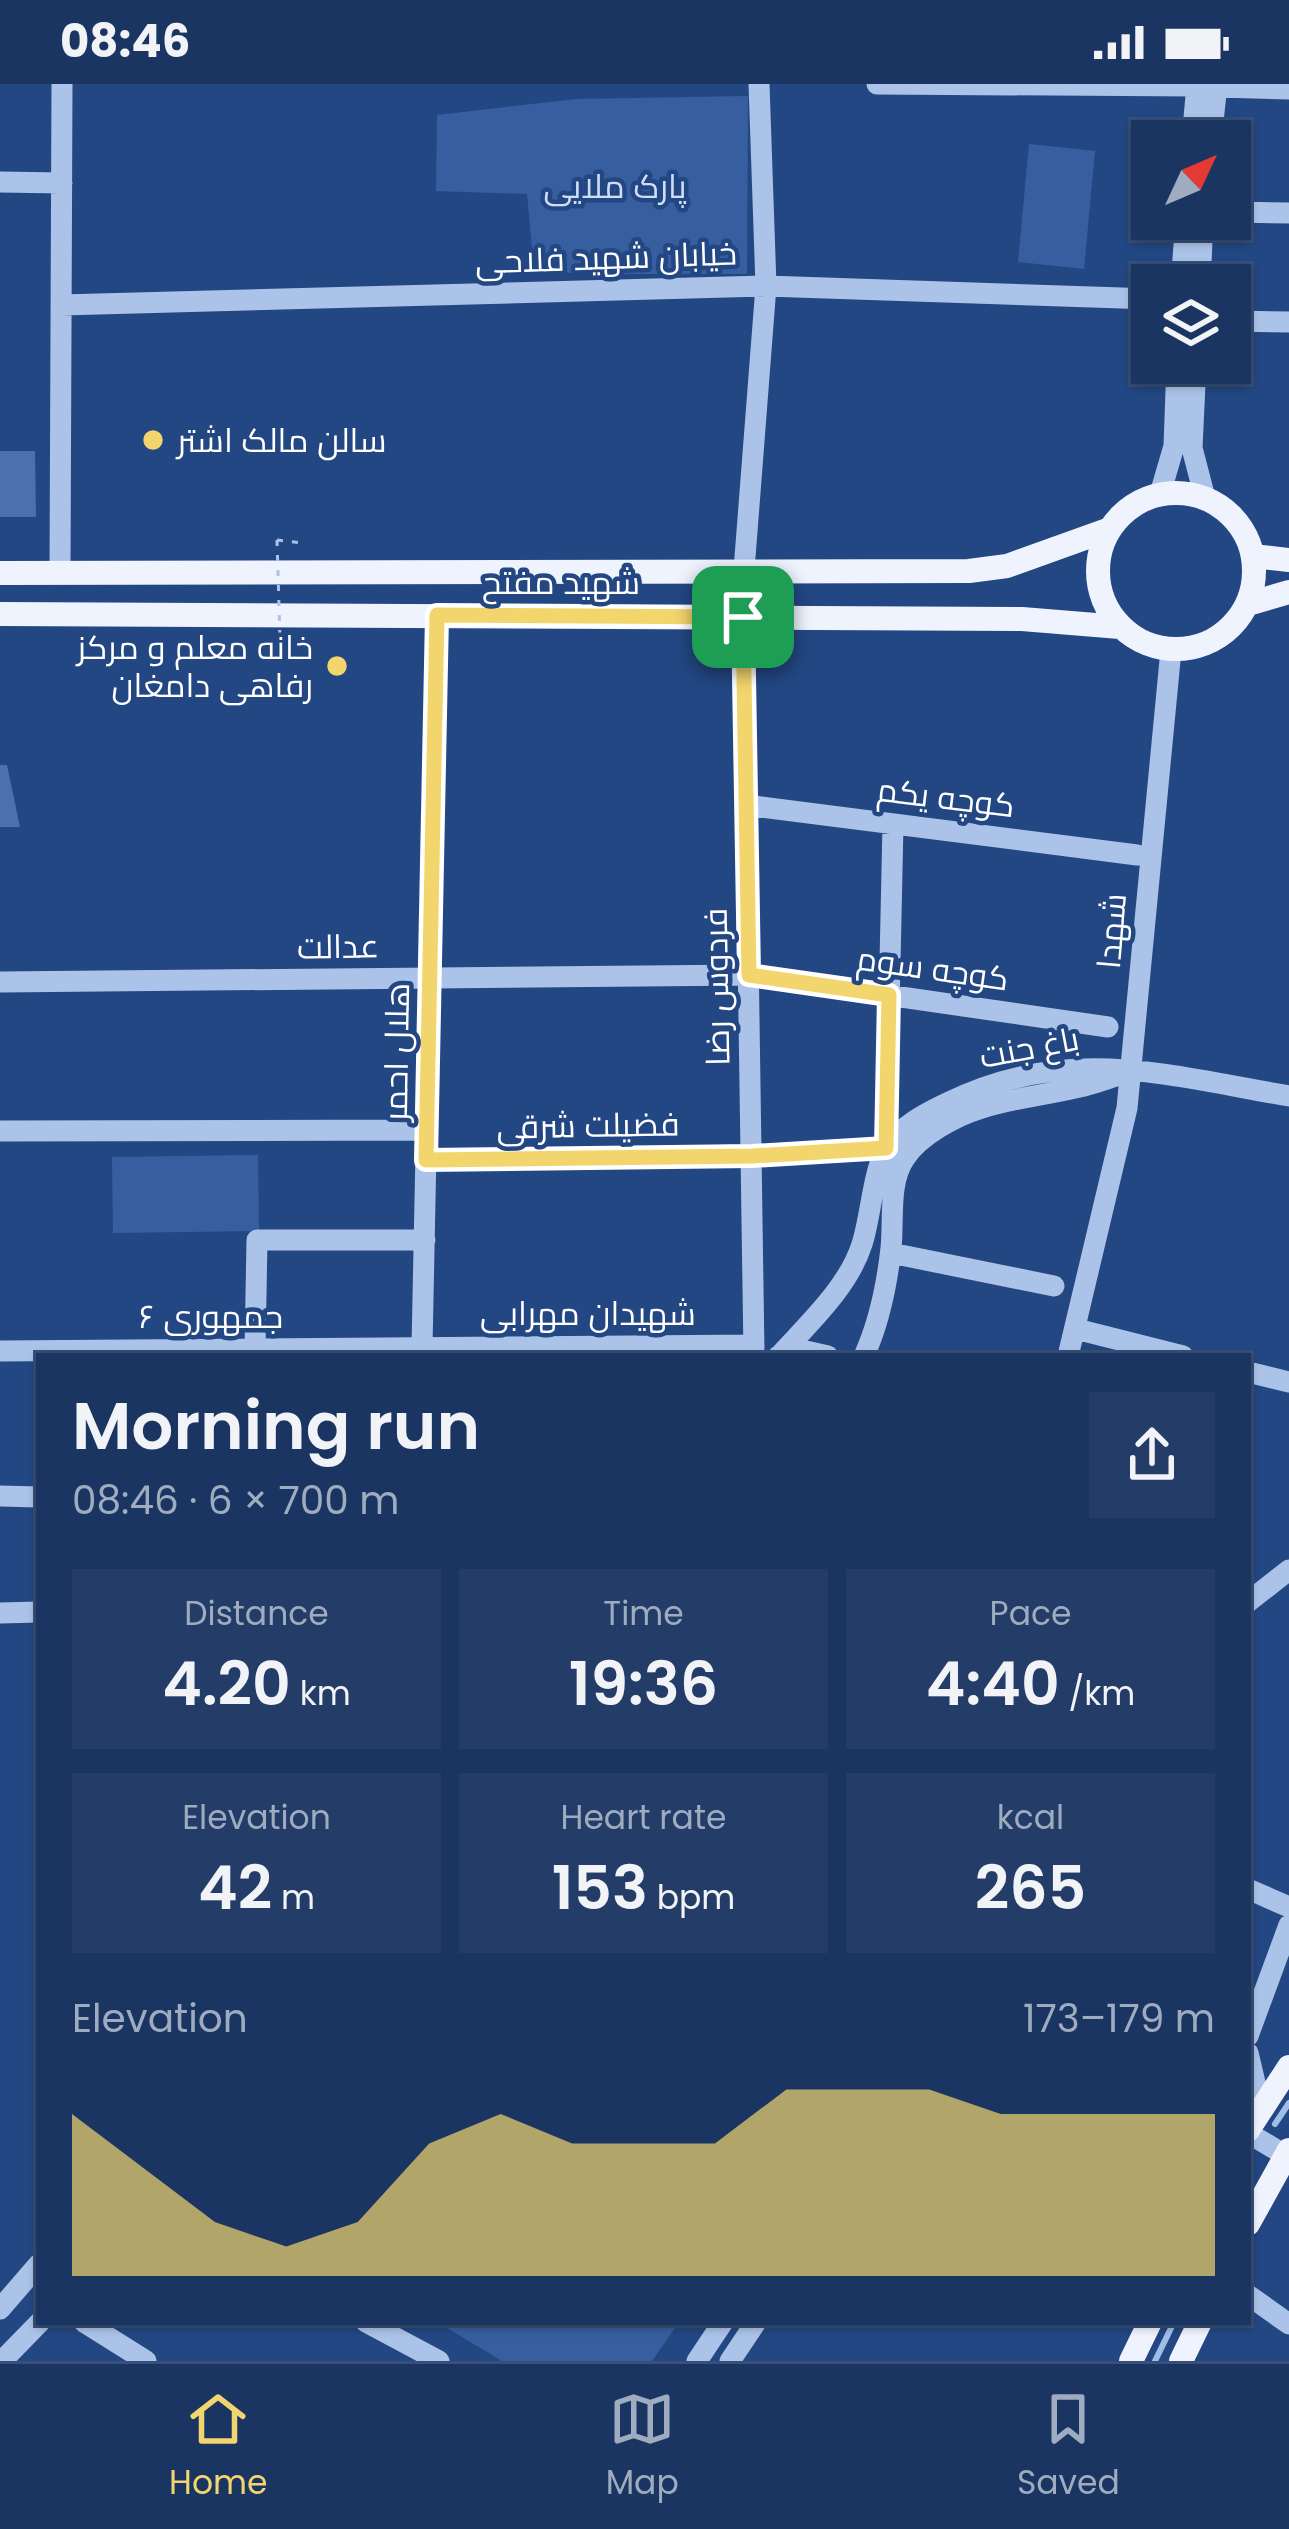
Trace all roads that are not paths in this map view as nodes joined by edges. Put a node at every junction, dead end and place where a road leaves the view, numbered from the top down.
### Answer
1 (62, 84) edge
2 (759, 84) edge
3 (881, 84) edge
4 (1120, 85) edge
5 (1207, 85) edge
6 (1289, 89) edge
7 (1198, 120) edge
8 (1210, 120) edge
9 (0, 182) edge
10 (62, 183) junction
11 (1251, 212) edge
12 (1289, 213) edge
13 (766, 286) junction
14 (1131, 298) edge
15 (61, 305) junction
16 (1251, 321) edge
17 (1289, 322) edge
18 (1177, 384) edge
19 (1195, 384) edge
20 (1160, 494) junction
21 (1205, 499) junction
22 (1110, 529) junction
23 (1253, 556) junction
24 (1289, 560) edge
25 (744, 570) junction
26 (0, 573) edge
27 (60, 573) junction
28 (1289, 592) edge
29 (1248, 604) junction
30 (0, 614) edge
31 (437, 615) junction
32 (743, 617) junction
33 (1120, 627) junction
34 (1171, 650) junction
35 (746, 805) junction
36 (893, 824) junction
37 (1137, 855) dead end
38 (749, 975) junction
39 (430, 978) junction
40 (0, 982) edge
41 (889, 995) junction
42 (1108, 1027) dead end
43 (1131, 1069) junction
44 (1289, 1096) edge
45 (427, 1130) junction
46 (0, 1131) edge
47 (886, 1148) junction
48 (752, 1156) junction
49 (426, 1160) junction
50 (425, 1240) junction
51 (891, 1252) junction
52 (1054, 1286) dead end
53 (1076, 1329) junction
54 (255, 1349) junction
55 (754, 1350) edge
56 (0, 1351) edge
57 (420, 1352) edge
58 (122, 1353) edge
59 (781, 1353) edge
60 (785, 1353) edge
61 (815, 1353) edge
62 (865, 1353) edge
63 (1070, 1353) edge
64 (1172, 1353) edge
65 (1251, 1373) edge
66 (1289, 1382) edge
67 (0, 1496) edge
68 (36, 1497) edge
69 (1289, 1570) edge
70 (1251, 1600) edge
71 (0, 1612) edge
72 (36, 1612) edge
73 (1251, 1890) edge
74 (1289, 1907) edge
75 (1289, 1925) edge
76 (1251, 2028) edge
77 (1289, 2067) edge
78 (1252, 2123) edge
79 (1287, 2152) edge
80 (1251, 2218) edge
81 (36, 2267) edge
82 (1251, 2297) edge
83 (0, 2309) edge
84 (1289, 2324) edge
85 (37, 2325) edge
86 (89, 2325) edge
87 (372, 2325) edge
88 (721, 2325) edge
89 (754, 2325) edge
90 (1149, 2325) edge
91 (1199, 2325) edge
92 (2, 2361) edge
93 (146, 2361) edge
94 (439, 2361) edge
95 (698, 2361) edge
96 (730, 2361) edge
97 (1131, 2361) edge
98 (1181, 2361) edge

1 - 10 street
2 - 13 street
3 - 4 street
4 - 5 street
5 - 6 street
5 - 7 street
5 - 8 street
9 - 10 street
10 - 15 street
11 - 12 street
13 - 14 street, خیابان شهید فلاحی
13 - 15 street, خیابان شهید فلاحی
13 - 25 street
15 - 27 street
16 - 17 street
18 - 20 street
19 - 21 street
20 - 21 main road
20 - 22 main road
21 - 23 main road
22 - 25 main road, شهید مفتح
22 - 33 main road
23 - 24 main road
23 - 29 main road
25 - 27 main road, شهید مفتح
26 - 27 main road, شهید مفتح
28 - 29 main road
29 - 34 main road
30 - 31 main road, شهید مفتح
31 - 32 main road, شهید مفتح
31 - 39 street, هلال احمر
32 - 33 main road, شهید مفتح
32 - 35 street, فردوس رضا
33 - 34 main road
34 - 43 street, شهدا
35 - 36 street, کوچه یکم
35 - 38 street, فردوس رضا
36 - 37 street, کوچه یکم
36 - 41 street
38 - 39 street, عدالت
38 - 41 street, کوچه سوم
38 - 48 street, فردوس رضا
39 - 40 street, عدالت
39 - 45 street, هلال احمر
41 - 42 street, کوچه سوم
41 - 47 street
43 - 44 street
43 - 47 street, باغ جنت
43 - 51 street, باغ جنت
43 - 53 street, شهدا
45 - 46 street
45 - 49 street, هلال احمر
47 - 48 street, فضیلت شرقی
47 - 59 street
48 - 49 street, فضیلت شرقی
48 - 55 street, فردوس رضا
49 - 50 street, هلال احمر
50 - 54 street
50 - 57 street, هلال احمر
51 - 52 street
51 - 62 street, باغ جنت
53 - 63 street, شهدا
53 - 64 street
54 - 57 street, جمهوری ۶
54 - 58 street, جمهوری ۶
55 - 57 street, شهیدان مهرابی
56 - 58 street, جمهوری ۶
60 - 61 street
65 - 66 street
67 - 68 street
69 - 70 street
71 - 72 street
73 - 74 street
75 - 76 street
77 - 78 main road
78 - 79 street
79 - 80 main road
81 - 83 street
82 - 84 street
85 - 92 street
86 - 93 street
87 - 94 street
88 - 95 street
89 - 96 street
90 - 97 main road
91 - 98 main road

